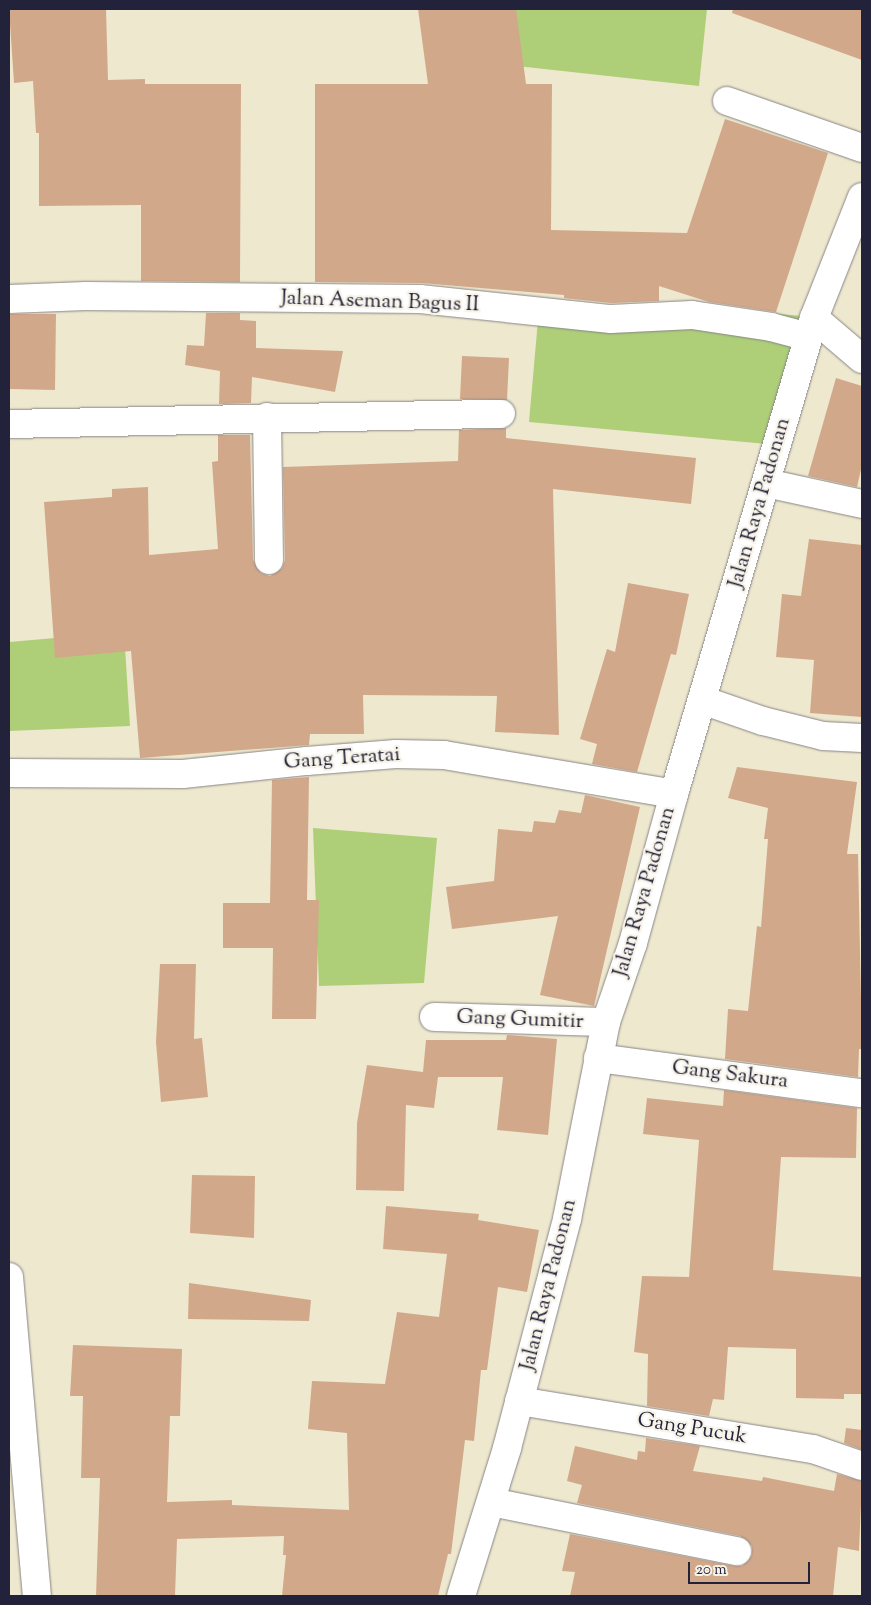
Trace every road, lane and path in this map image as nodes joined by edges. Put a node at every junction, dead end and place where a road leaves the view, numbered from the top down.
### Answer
1 (727, 101) dead end
2 (862, 148) edge
3 (862, 197) edge
4 (9, 299) edge
5 (811, 327) junction
6 (862, 359) edge
7 (500, 414) dead end
8 (267, 417) junction
9 (9, 424) edge
10 (766, 483) junction
11 (862, 504) edge
12 (269, 560) dead end
13 (702, 700) junction
14 (862, 738) edge
15 (9, 774) edge
16 (674, 794) junction
17 (434, 1017) dead end
18 (606, 1022) junction
19 (598, 1058) junction
20 (862, 1092) edge
21 (9, 1277) edge
22 (11, 1336) edge
23 (519, 1400) junction
24 (862, 1466) edge
25 (491, 1502) junction
26 (20, 1538) edge
27 (737, 1551) dead end
28 (37, 1596) edge
29 (461, 1596) edge

1 - 2 street
3 - 5 street, Jalan Raya Padonan
4 - 5 street, Jalan Aseman Bagus II
5 - 6 street
5 - 10 street, Jalan Raya Padonan
7 - 8 street
8 - 9 street
8 - 12 street
10 - 11 street
10 - 13 street, Jalan Raya Padonan
13 - 14 street
13 - 16 street, Jalan Raya Padonan
15 - 16 street, Gang Teratai
16 - 18 street, Jalan Raya Padonan
17 - 18 street, Gang Gumitir
18 - 19 street, Jalan Raya Padonan
19 - 20 street, Gang Sakura
19 - 23 street, Jalan Raya Padonan
21 - 22 street
22 - 26 street
23 - 24 street, Gang Pucuk
23 - 25 street, Jalan Raya Padonan
25 - 27 street
25 - 29 street, Jalan Raya Padonan
26 - 28 street

